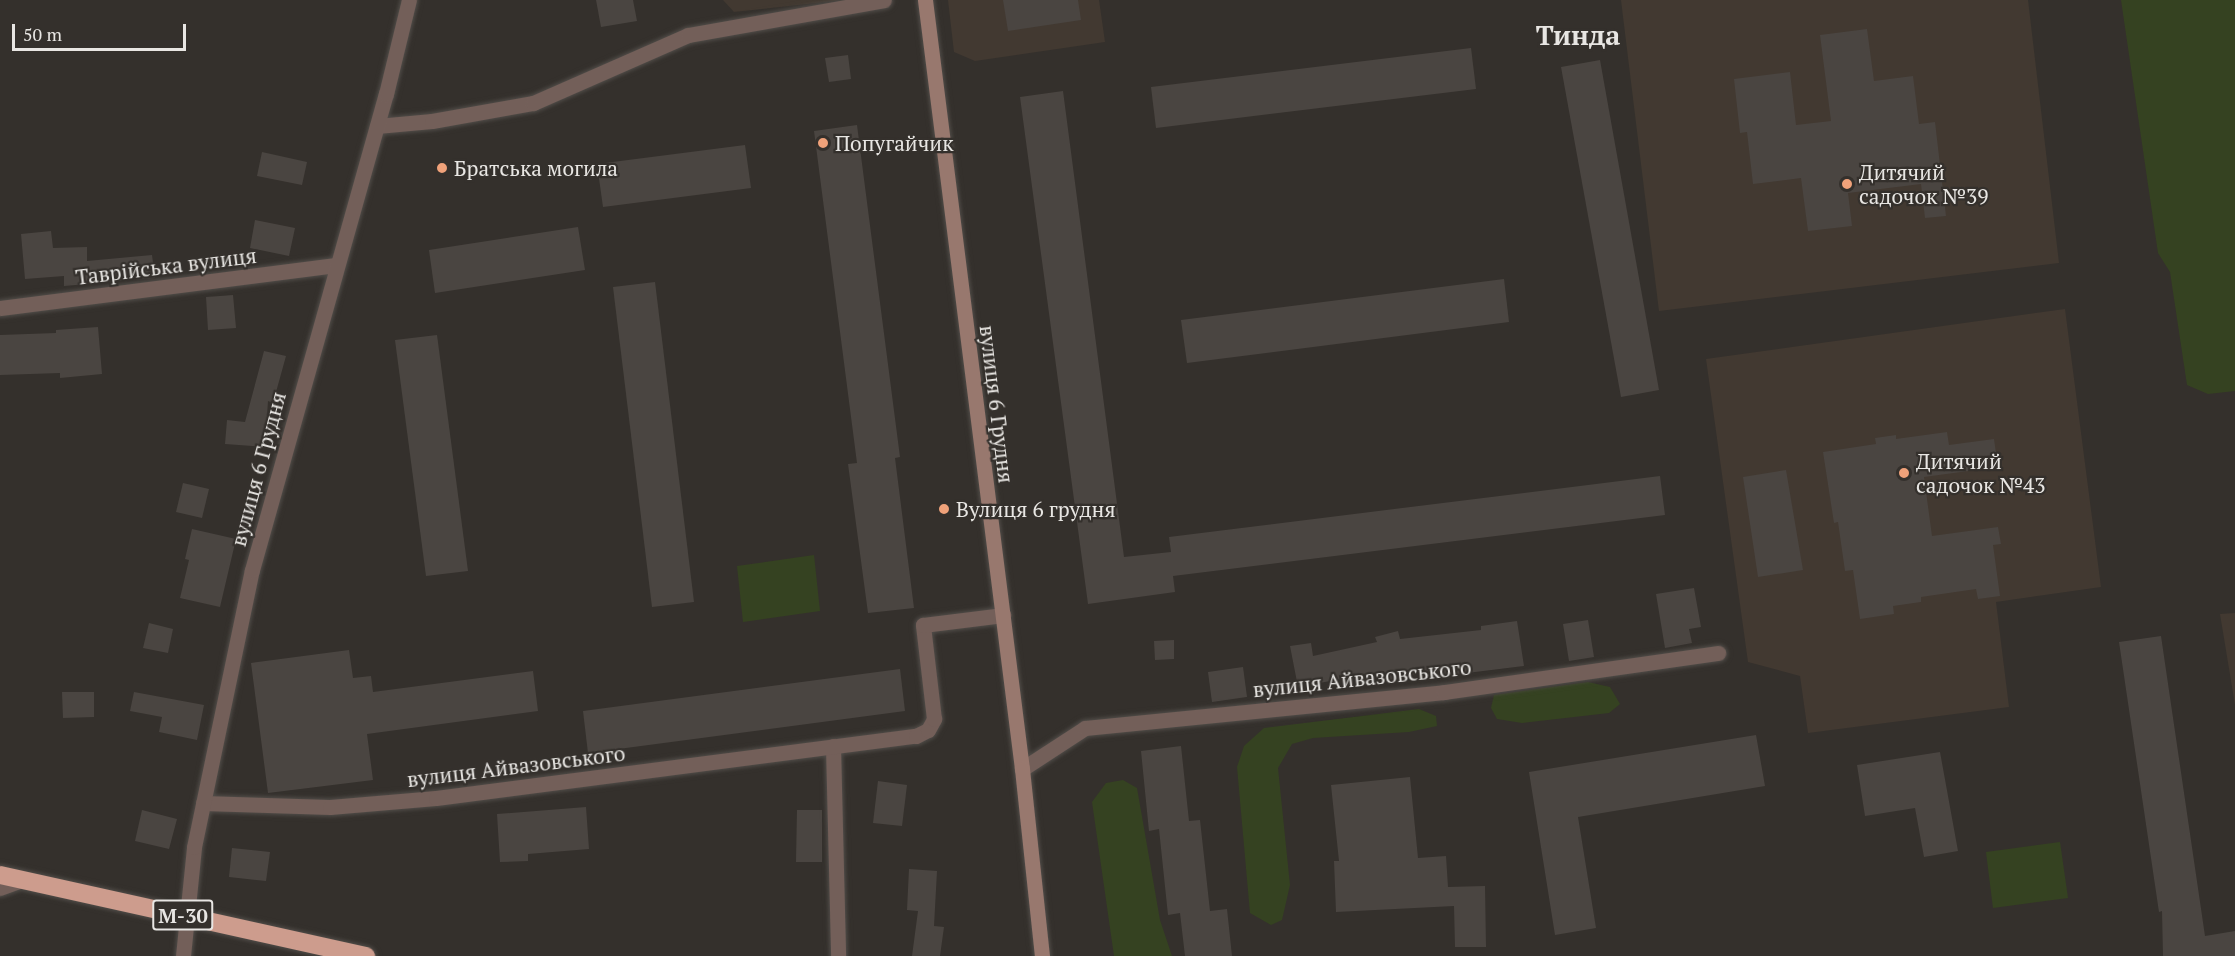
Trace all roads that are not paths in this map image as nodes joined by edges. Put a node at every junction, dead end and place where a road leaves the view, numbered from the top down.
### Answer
1 (410, 0) edge
2 (884, 0) edge
3 (925, 0) edge
4 (376, 126) junction
5 (336, 265) junction
6 (0, 308) edge
7 (1003, 615) junction
8 (1718, 653) dead end
9 (832, 746) junction
10 (1022, 769) junction
11 (203, 804) junction
12 (0, 875) edge
13 (22, 880) junction
14 (0, 888) edge
15 (186, 916) junction
16 (183, 956) edge
17 (366, 956) edge
18 (838, 956) edge
19 (1042, 956) edge

1 - 4 street, вулиця 6 Грудня
2 - 4 street
3 - 7 street, вулиця 6 Грудня
4 - 5 street, вулиця 6 Грудня
5 - 6 street, Таврійська вулиця
5 - 11 street, вулиця 6 Грудня
7 - 9 street, вулиця Айвазовського
7 - 10 street, вулиця 6 Грудня
8 - 10 street, вулиця Айвазовського
9 - 11 street, вулиця Айвазовського
9 - 18 street
10 - 19 street, вулиця 6 Грудня
11 - 15 street, вулиця 6 Грудня
12 - 13 highway, М-30
13 - 14 street
13 - 15 highway, М-30
15 - 16 street, вулиця 6 Грудня
15 - 17 highway, М-30

